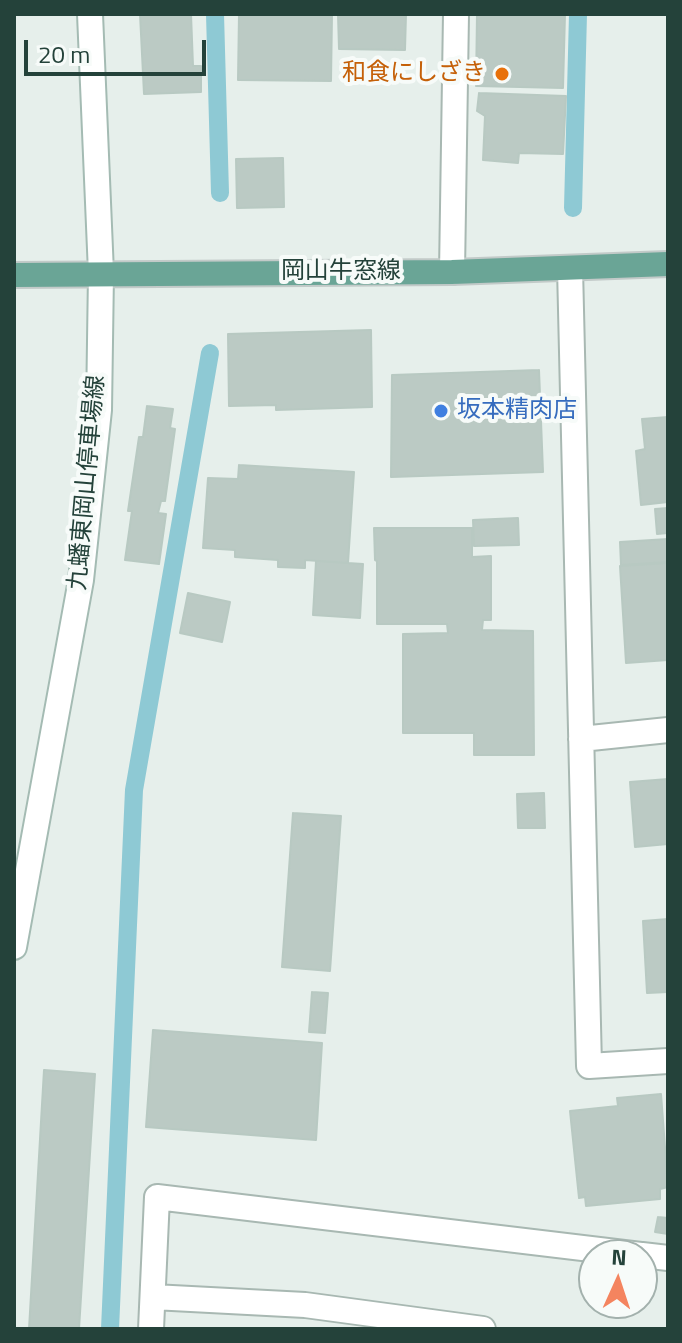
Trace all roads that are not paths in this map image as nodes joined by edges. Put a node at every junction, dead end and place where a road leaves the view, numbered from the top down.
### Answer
1 (90, 14) edge
2 (456, 14) edge
3 (668, 264) edge
4 (570, 268) junction
5 (452, 272) junction
6 (101, 273) junction
7 (14, 275) edge
8 (668, 730) edge
9 (581, 739) junction
10 (14, 947) edge
11 (668, 1061) edge
12 (578, 1247) edge
13 (153, 1297) junction
14 (151, 1329) edge
15 (483, 1329) edge

1 - 6 street, 九蟠東岡山停車場線
2 - 5 street
3 - 4 main road, 岡山牛窓線
4 - 5 main road, 岡山牛窓線
4 - 9 street
5 - 6 main road, 岡山牛窓線
6 - 7 main road, 岡山牛窓線
6 - 10 street, 九蟠東岡山停車場線
8 - 9 street
9 - 11 street
12 - 13 street
13 - 14 street
13 - 15 street

